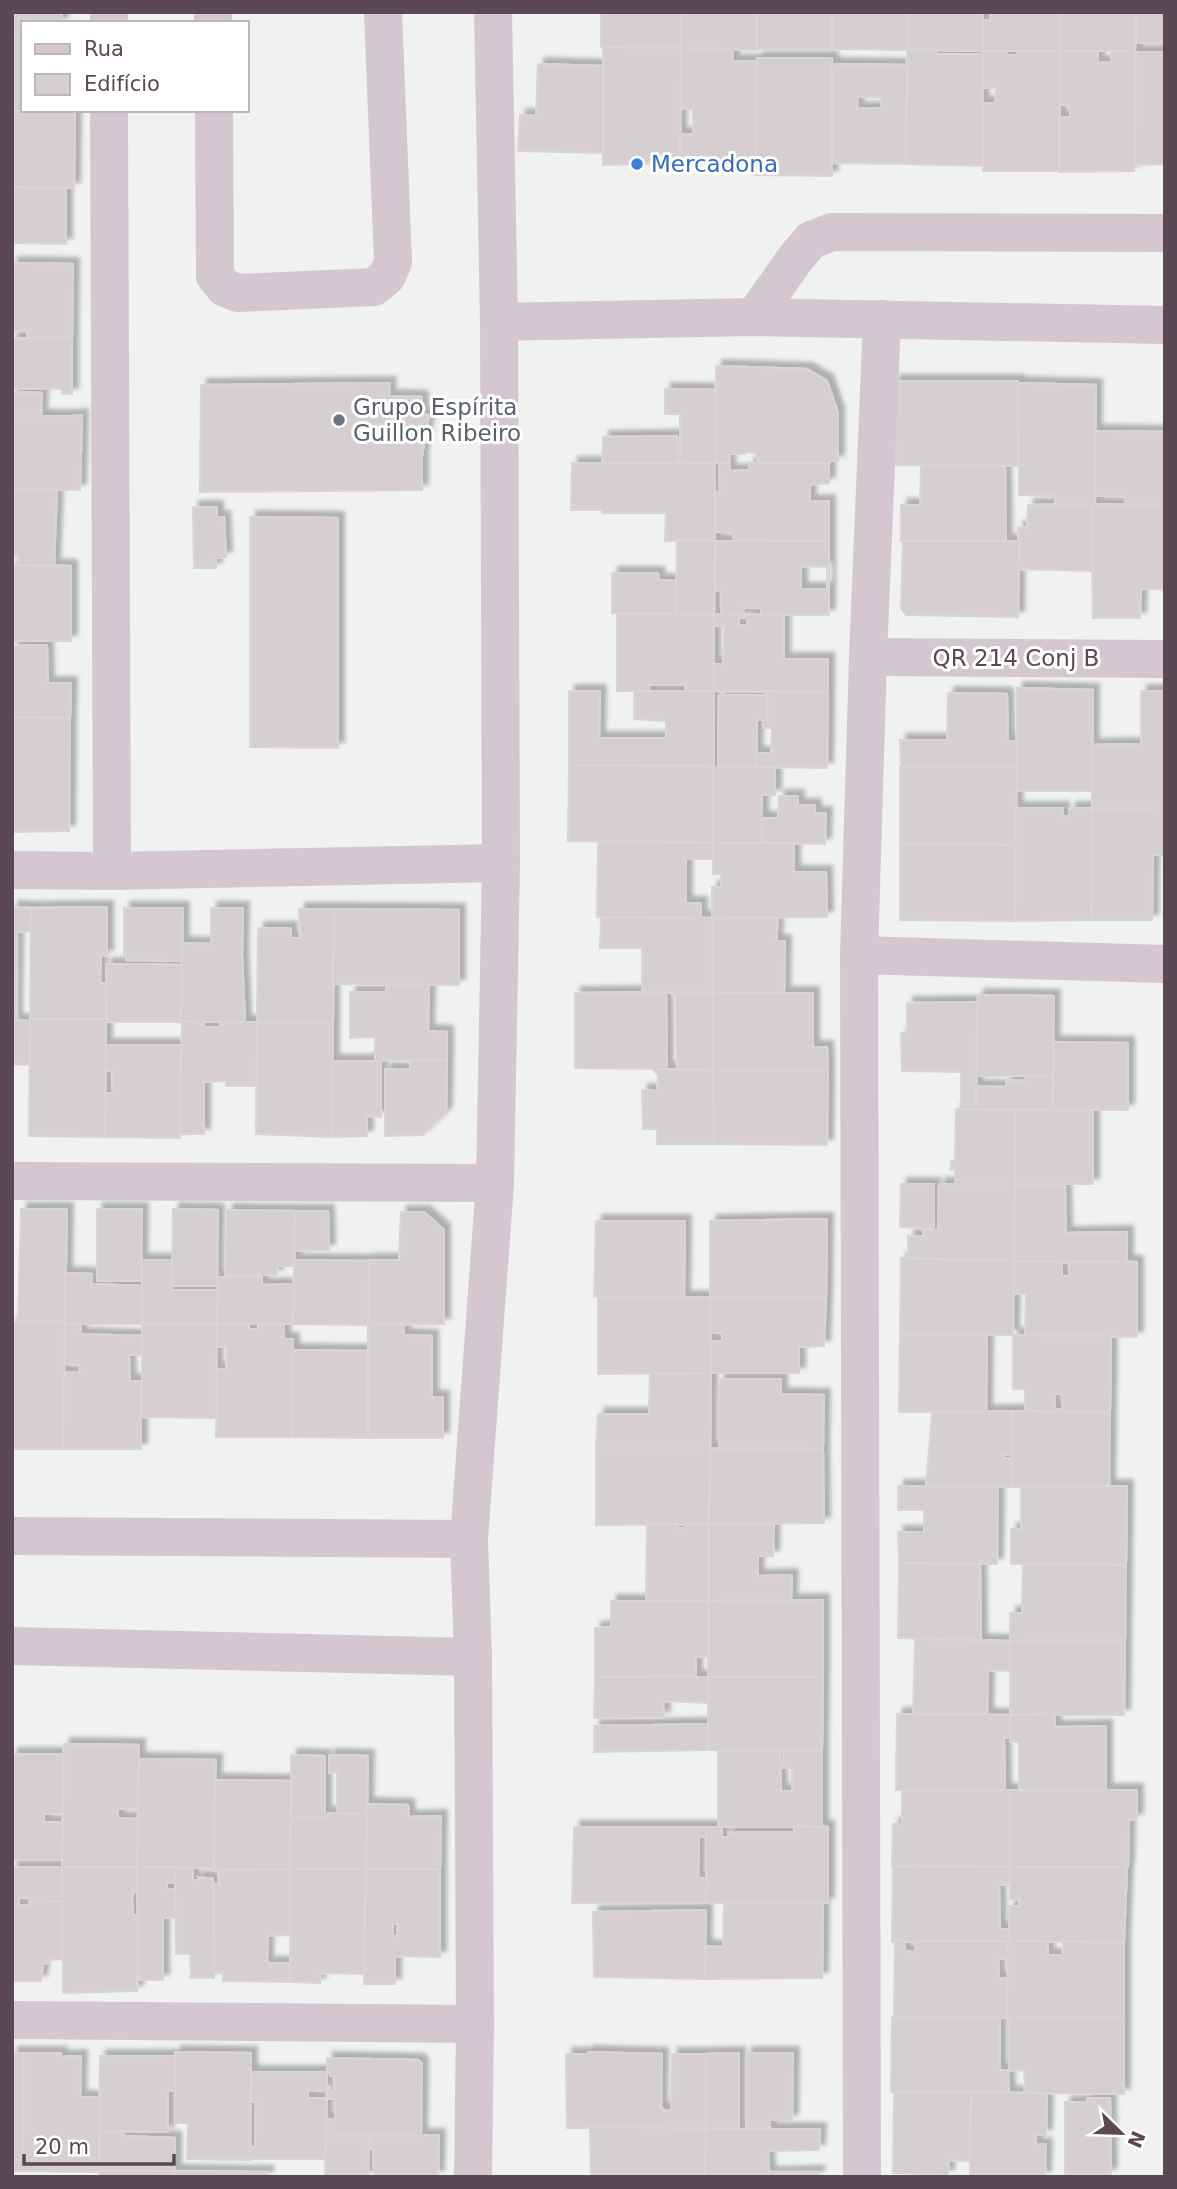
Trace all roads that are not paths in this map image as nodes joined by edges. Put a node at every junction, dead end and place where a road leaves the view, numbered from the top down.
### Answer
1 (383, 12) edge
2 (494, 12) edge
3 (109, 112) edge
4 (214, 112) edge
5 (1165, 233) edge
6 (754, 317) junction
7 (882, 318) junction
8 (499, 322) junction
9 (1165, 325) edge
10 (868, 657) junction
11 (1165, 659) edge
12 (500, 863) junction
13 (12, 870) edge
14 (112, 871) junction
15 (859, 955) junction
16 (1165, 964) edge
17 (12, 1181) edge
18 (495, 1183) junction
19 (12, 1536) edge
20 (469, 1539) junction
21 (12, 1646) edge
22 (473, 1657) junction
23 (12, 2020) edge
24 (475, 2024) junction
25 (473, 2177) edge
26 (862, 2177) edge

1 - 4 street
2 - 8 street
3 - 14 street
5 - 6 street
6 - 7 street
6 - 8 street
7 - 9 street
7 - 10 street
8 - 12 street
10 - 11 street, QR 214 Conj B
10 - 15 street
12 - 14 street
12 - 18 street
13 - 14 street
15 - 16 street
15 - 26 street
17 - 18 street
18 - 20 street
19 - 20 street
20 - 22 street
21 - 22 street
22 - 24 street
23 - 24 street
24 - 25 street

